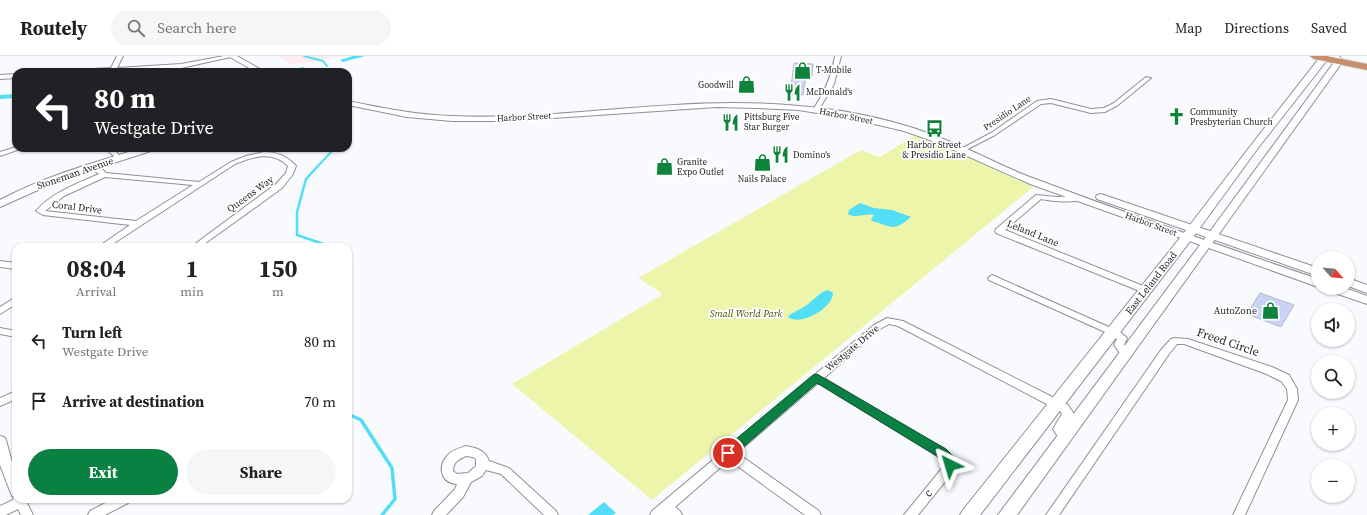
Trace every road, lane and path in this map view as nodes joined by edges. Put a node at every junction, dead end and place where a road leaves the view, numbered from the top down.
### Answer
1 (120, 56) edge
2 (232, 56) edge
3 (838, 56) edge
4 (1314, 56) edge
5 (1333, 58) edge
6 (1367, 63) edge
7 (1367, 67) edge
8 (115, 68) edge
9 (148, 68) edge
10 (254, 68) edge
11 (12, 76) edge
12 (0, 77) edge
13 (1148, 78) dead end
14 (352, 98) edge
15 (703, 103) junction
16 (352, 104) edge
17 (818, 107) junction
18 (972, 146) junction
19 (12, 150) edge
20 (962, 150) junction
21 (112, 152) edge
22 (139, 152) edge
23 (0, 154) edge
24 (119, 158) junction
25 (94, 166) junction
26 (104, 175) junction
27 (202, 184) junction
28 (1059, 191) junction
29 (1039, 197) junction
30 (1079, 198) junction
31 (0, 204) edge
32 (138, 224) junction
33 (1190, 233) junction
34 (1210, 240) junction
35 (108, 243) edge
36 (201, 243) edge
37 (0, 264) edge
38 (12, 266) edge
39 (1311, 270) edge
40 (992, 278) dead end
41 (1311, 280) edge
42 (1355, 285) edge
43 (1367, 289) edge
44 (1145, 290) junction
45 (1353, 295) edge
46 (1367, 300) edge
47 (12, 303) edge
48 (0, 311) edge
49 (0, 331) edge
50 (1112, 331) junction
51 (12, 333) edge
52 (1126, 354) junction
53 (817, 378) junction
54 (12, 397) edge
55 (0, 402) edge
56 (1056, 403) junction
57 (1064, 437) junction
58 (0, 440) edge
59 (728, 453) junction
60 (484, 464) junction
61 (12, 468) edge
62 (466, 480) junction
63 (12, 503) edge
64 (21, 503) edge
65 (116, 503) edge
66 (666, 506) junction
67 (0, 512) edge
68 (27, 515) edge
69 (94, 515) edge
70 (438, 515) edge
71 (552, 515) edge
72 (656, 515) edge
73 (676, 515) edge
74 (815, 515) edge
75 (910, 515) edge
76 (969, 515) edge
77 (1007, 515) edge
78 (1052, 515) edge
79 (1239, 515) edge

1 - 8 street
2 - 9 street
2 - 10 street
3 - 17 street
4 - 5 highway
5 - 6 highway
5 - 7 highway
5 - 33 main road, East Leland Road
5 - 34 main road
11 - 12 street
13 - 18 street, Presidio Lane
14 - 15 street, Harbor Street
15 - 16 street, Harbor Street
15 - 17 street, Harbor Street
17 - 18 street, Harbor Street
17 - 20 street, Harbor Street
18 - 20 street, Presidio Lane
18 - 33 street, Harbor Street
19 - 23 street
20 - 28 street, Harbor Street
21 - 24 street
22 - 24 street, Stoneman Avenue
24 - 25 street, Stoneman Avenue
25 - 26 street
25 - 31 street, Stoneman Avenue
26 - 27 street
26 - 32 street, Coral Drive
27 - 32 street
27 - 36 street, Queens Way
28 - 29 street
28 - 30 street, Harbor Street
29 - 30 street
29 - 44 street, Leland Lane
30 - 33 street, Harbor Street
32 - 35 street
33 - 34 street, Harbor Street
33 - 44 main road, East Leland Road
34 - 39 street, Harbor Street
34 - 41 street, Harbor Street
34 - 52 main road
37 - 38 street
40 - 50 street
42 - 43 street
44 - 50 main road, East Leland Road
45 - 46 street
47 - 48 street
49 - 51 street
50 - 52 street
50 - 56 main road, East Leland Road
52 - 57 main road
53 - 56 street, Westgate Drive
53 - 59 street, Westgate Drive
53 - 75 street, c
54 - 55 street
56 - 57 street
56 - 76 main road, East Leland Road
57 - 77 main road
58 - 61 street
59 - 66 street, Westgate Drive
59 - 74 street
60 - 62 street
60 - 62 street
60 - 71 street
62 - 70 street
63 - 67 street
64 - 68 street
65 - 69 street
66 - 72 street, Westgate Drive
66 - 73 street
78 - 79 street, Freed Circle

